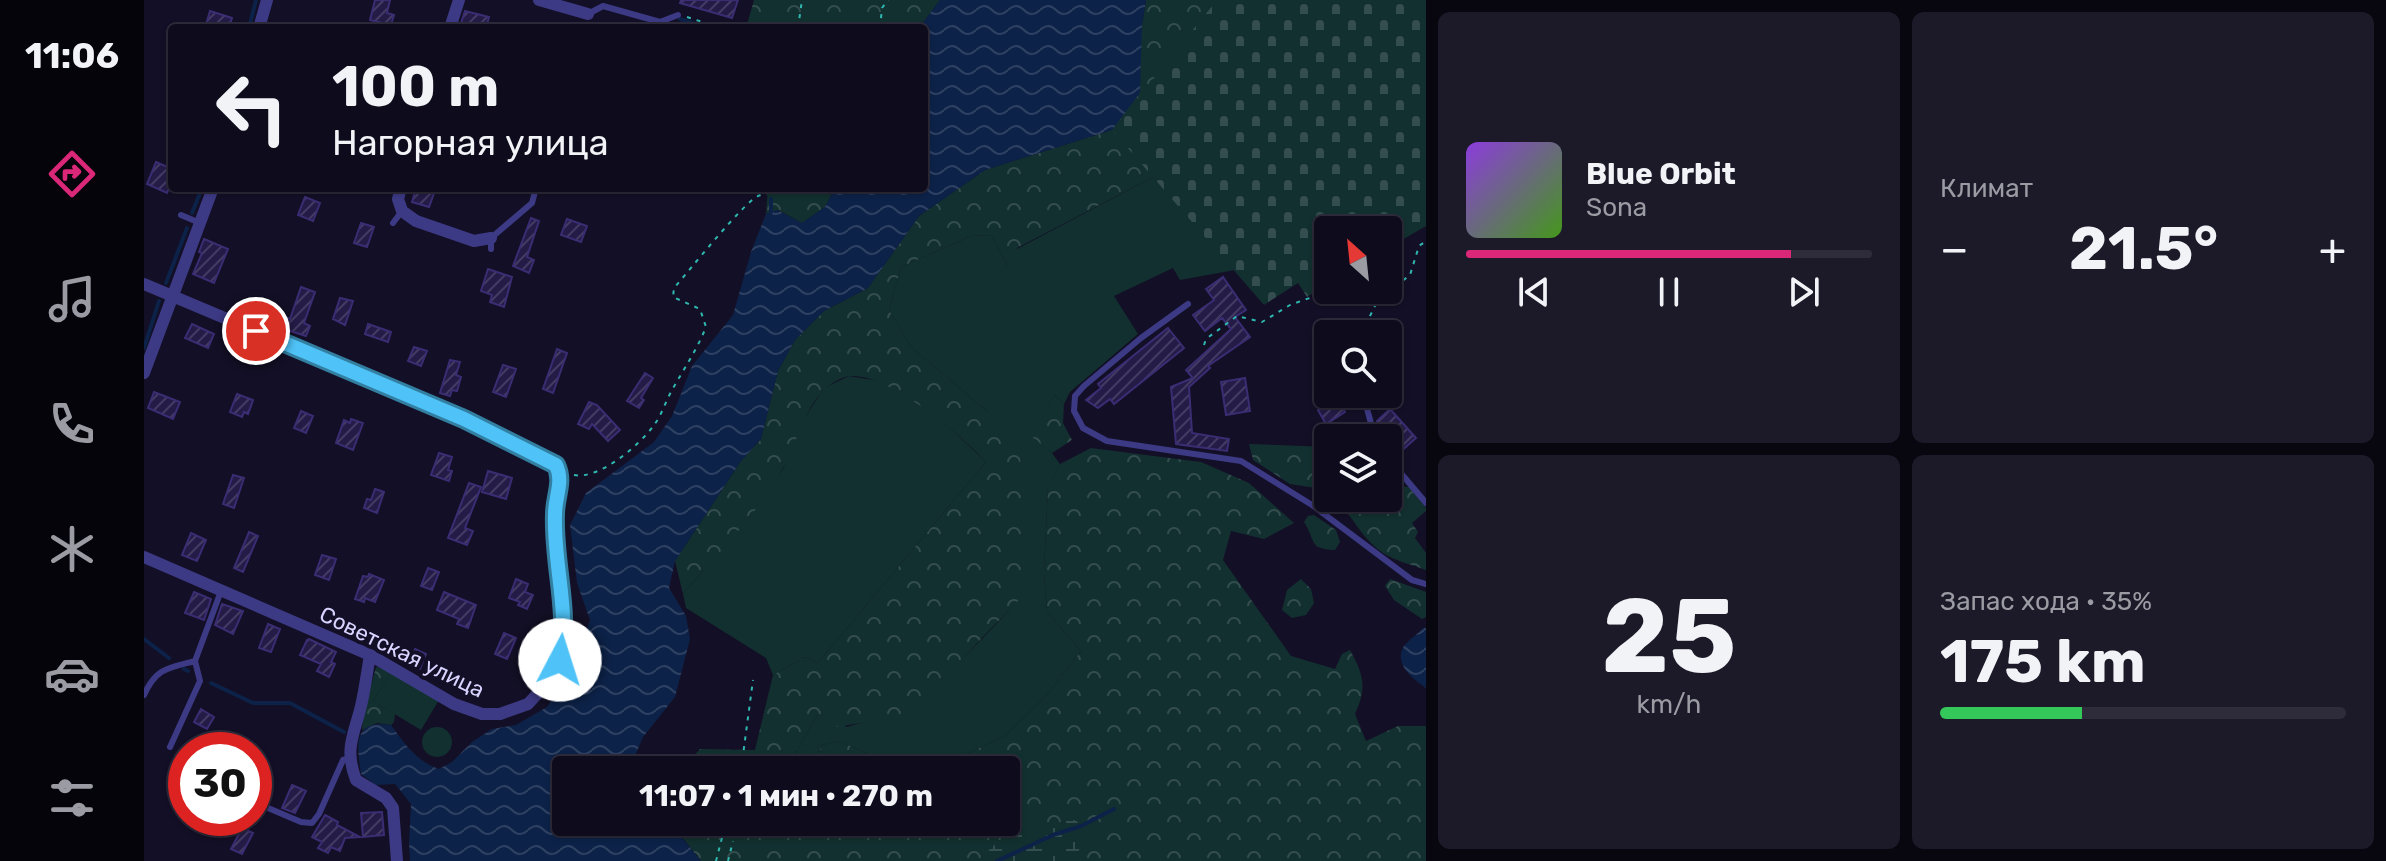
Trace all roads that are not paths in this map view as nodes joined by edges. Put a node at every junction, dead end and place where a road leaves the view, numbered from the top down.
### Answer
1 (267, 0) edge
2 (459, 0) edge
3 (539, 0) edge
4 (588, 14) joint
5 (678, 15) road end
6 (260, 24) edge
7 (451, 24) edge
8 (212, 192) edge
9 (400, 192) edge
10 (535, 192) edge
11 (402, 211) junction
12 (181, 215) dead end
13 (200, 223) junction
14 (393, 223) dead end
15 (491, 244) joint
16 (144, 284) edge
17 (171, 296) junction
18 (1188, 304) dead end
19 (144, 373) edge
20 (1402, 475) edge
21 (1426, 503) edge
22 (144, 557) edge
23 (1426, 584) edge
24 (222, 588) junction
25 (370, 655) junction
26 (195, 661) junction
27 (144, 695) edge
28 (177, 732) edge
29 (350, 758) junction
30 (272, 810) edge
31 (397, 861) edge

1 - 6 street
2 - 7 street
3 - 4 street
4 - 5 lane
8 - 13 street
9 - 11 street
10 - 15 lane
11 - 14 lane
11 - 15 street
12 - 13 lane
13 - 17 street
16 - 17 street
17 - 19 street
17 - 25 street, Советская улица
18 - 23 lane
20 - 21 lane
22 - 24 street, Советская улица
24 - 25 street, Советская улица
24 - 26 lane
25 - 29 street
26 - 27 lane
26 - 28 lane
29 - 30 lane
29 - 31 street

